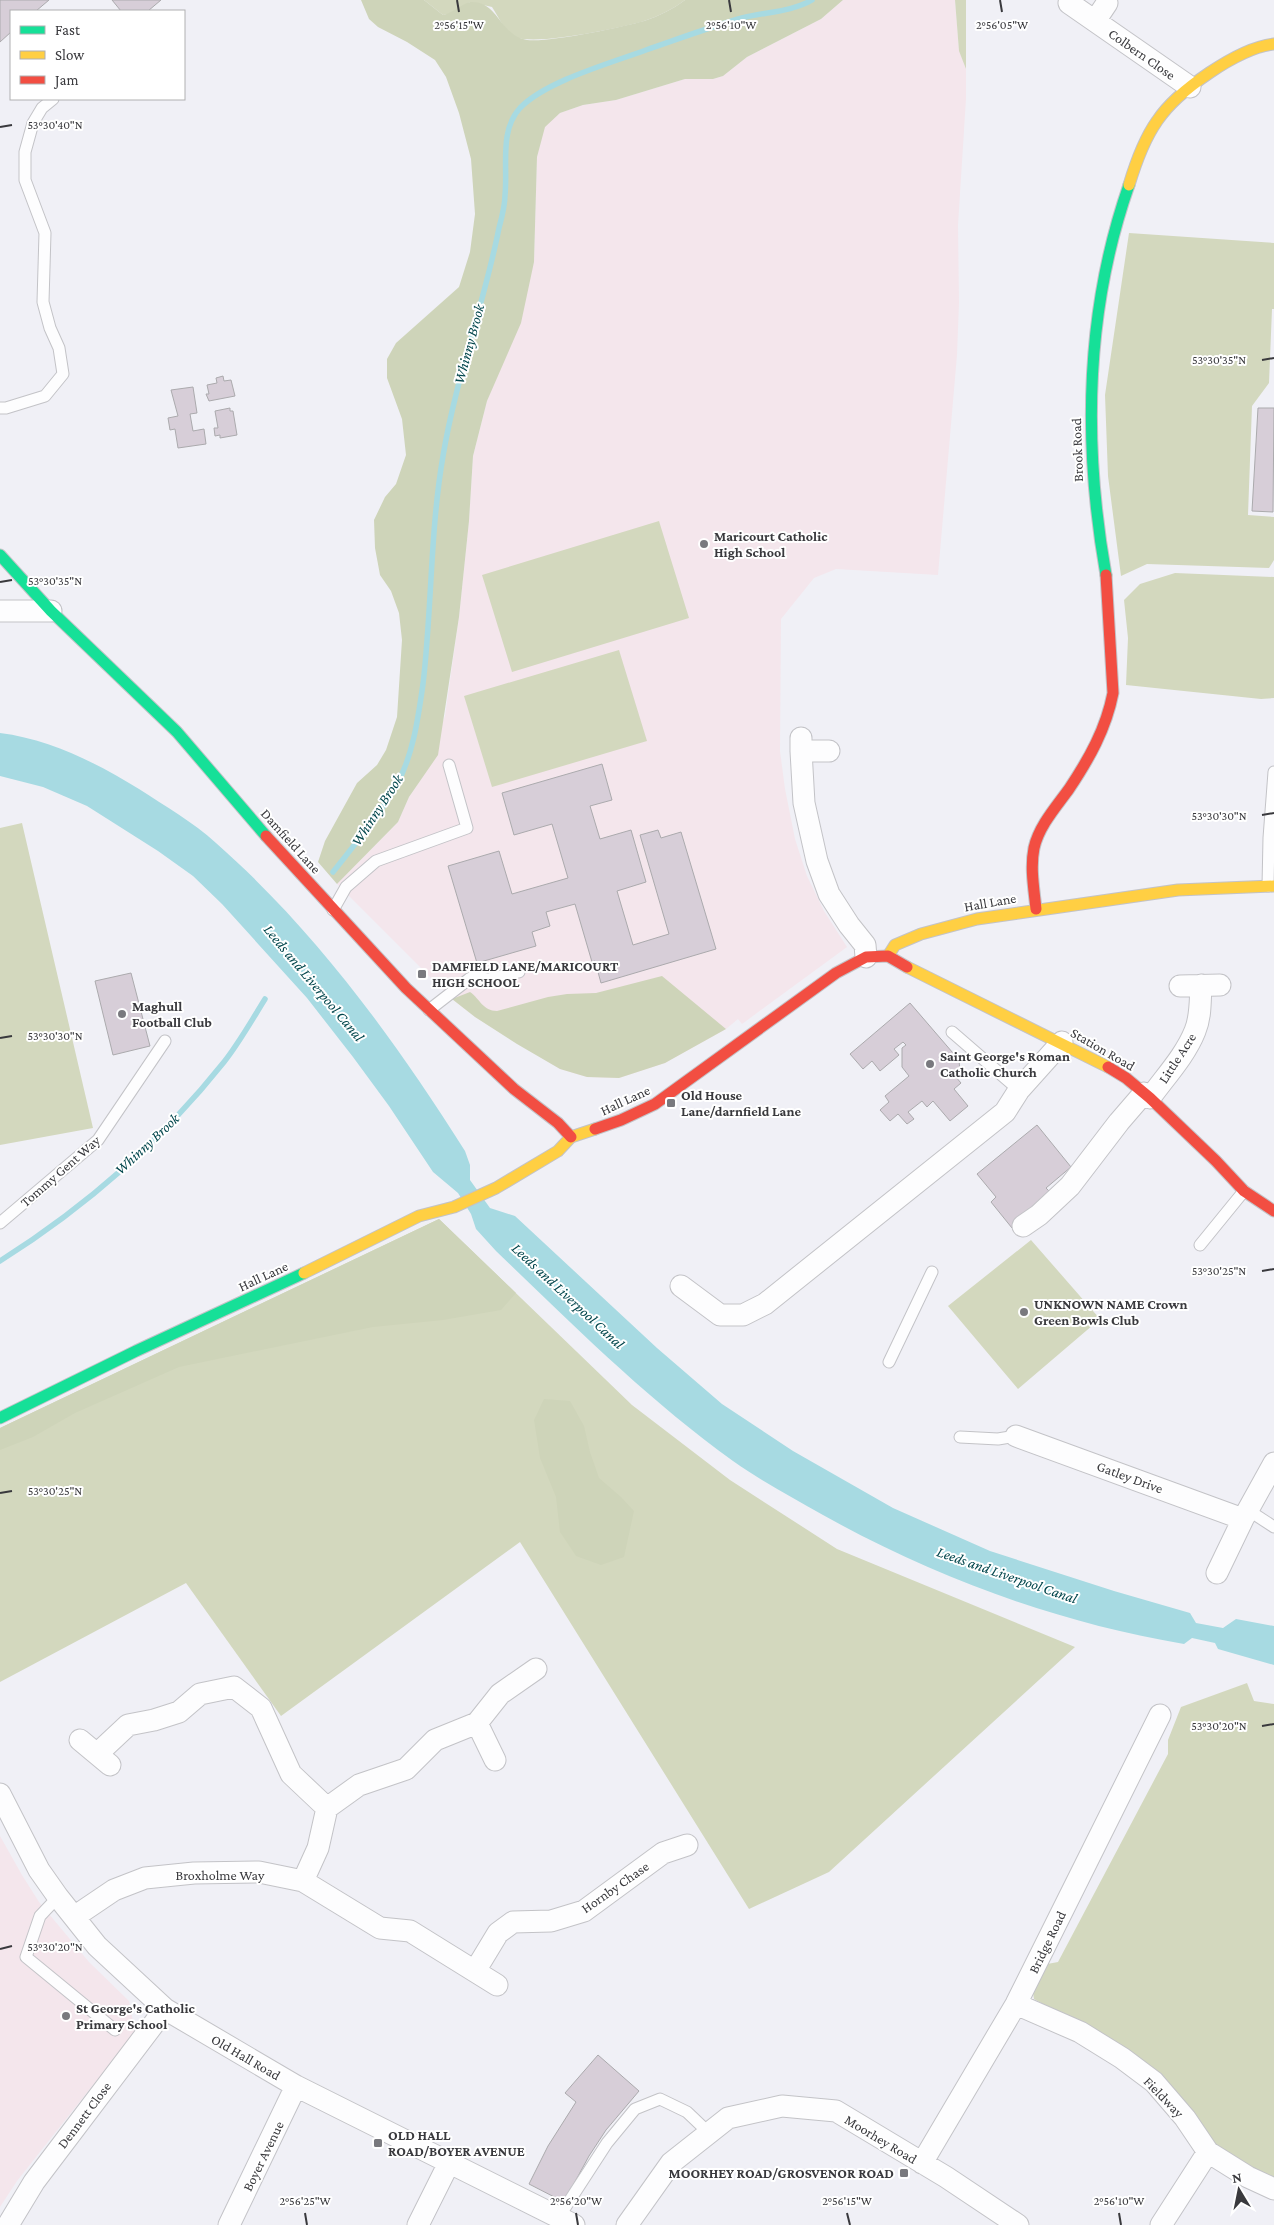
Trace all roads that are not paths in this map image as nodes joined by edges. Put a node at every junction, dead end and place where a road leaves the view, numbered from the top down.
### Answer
1 (1069, 3) dead end
2 (1107, 3) dead end
3 (1095, 21) junction
4 (1274, 44) edge
5 (1190, 87) junction
6 (51, 100) edge
7 (0, 408) edge
8 (0, 555) edge
9 (0, 611) edge
10 (51, 611) junction
11 (828, 751) dead end
12 (449, 765) dead end
13 (1274, 772) edge
14 (1271, 886) edge
15 (1036, 909) junction
16 (333, 910) junction
17 (888, 956) junction
18 (866, 957) junction
19 (519, 972) dead end
20 (1180, 986) dead end
21 (429, 1010) junction
22 (952, 1032) dead end
23 (165, 1041) dead end
24 (1062, 1042) junction
25 (1019, 1090) junction
26 (1147, 1096) junction
27 (571, 1137) junction
28 (1244, 1191) junction
29 (1274, 1210) edge
30 (0, 1223) edge
31 (1023, 1226) dead end
32 (1200, 1245) dead end
33 (932, 1272) dead end
34 (681, 1286) dead end
35 (889, 1362) dead end
36 (0, 1418) edge
37 (1016, 1436) joint
38 (960, 1437) dead end
39 (1274, 1463) edge
40 (1246, 1514) junction
41 (1274, 1527) edge
42 (1217, 1574) dead end
43 (536, 1669) dead end
44 (1160, 1715) dead end
45 (477, 1723) junction
46 (80, 1740) dead end
47 (495, 1760) dead end
48 (0, 1794) edge
49 (327, 1808) junction
50 (687, 1845) dead end
51 (303, 1881) junction
52 (58, 1896) junction
53 (74, 1917) junction
54 (474, 1971) junction
55 (497, 1985) dead end
56 (1016, 2004) junction
57 (165, 2009) junction
58 (114, 2030) dead end
59 (296, 2086) junction
60 (709, 2132) junction
61 (1208, 2152) junction
62 (449, 2163) junction
63 (922, 2163) junction
64 (1274, 2189) edge
65 (567, 2221) edge
66 (1013, 2224) edge
67 (8, 2225) edge
68 (229, 2225) edge
69 (418, 2225) edge
70 (627, 2225) edge
71 (1162, 2225) edge

1 - 3 street, Colbern Close
2 - 3 street, Colbern Close
3 - 5 street, Colbern Close
4 - 5 street, Brook Road
5 - 15 street, Brook Road
6 - 7 lane
8 - 10 street, Damfield Lane
9 - 10 street
10 - 16 street, Damfield Lane
11 - 18 street
12 - 16 lane
13 - 14 lane
14 - 15 street, Hall Lane
15 - 17 street, Hall Lane
16 - 21 street, Damfield Lane
17 - 18 street, Hall Lane
17 - 24 street, Station Road
18 - 27 street, Hall Lane
19 - 21 lane
20 - 26 street, Little Acre
21 - 27 street, Damfield Lane
22 - 25 lane
23 - 30 lane, Tommy Gent Way
24 - 25 street
24 - 26 street, Station Road
25 - 34 street
26 - 28 street, Station Road
26 - 31 street, Little Acre
27 - 36 street, Hall Lane
28 - 29 street, Station Road
28 - 32 lane
33 - 35 lane
37 - 38 lane
37 - 40 street, Gatley Drive
39 - 40 street
40 - 41 lane
40 - 42 street
43 - 45 street
44 - 56 street, Bridge Road
45 - 47 street
45 - 49 street
46 - 49 street
48 - 52 street, Old Hall Road
49 - 51 street
50 - 54 street, Hornby Chase
51 - 53 street, Broxholme Way
51 - 54 street, Broxholme Way
52 - 53 street, Old Hall Road
52 - 58 lane
53 - 57 street, Old Hall Road
54 - 55 street, Broxholme Way
56 - 61 street, Fieldway
56 - 63 street, Bridge Road
57 - 59 street, Old Hall Road
57 - 67 street, Dennett Close
59 - 62 street, Old Hall Road
59 - 68 street, Boyer Avenue
60 - 63 street, Moorhey Road
60 - 65 lane
60 - 70 street, Moorhey Road
61 - 64 street, Fieldway
61 - 71 street
62 - 65 street, Old Hall Road
62 - 69 street
63 - 66 street, Moorhey Road

